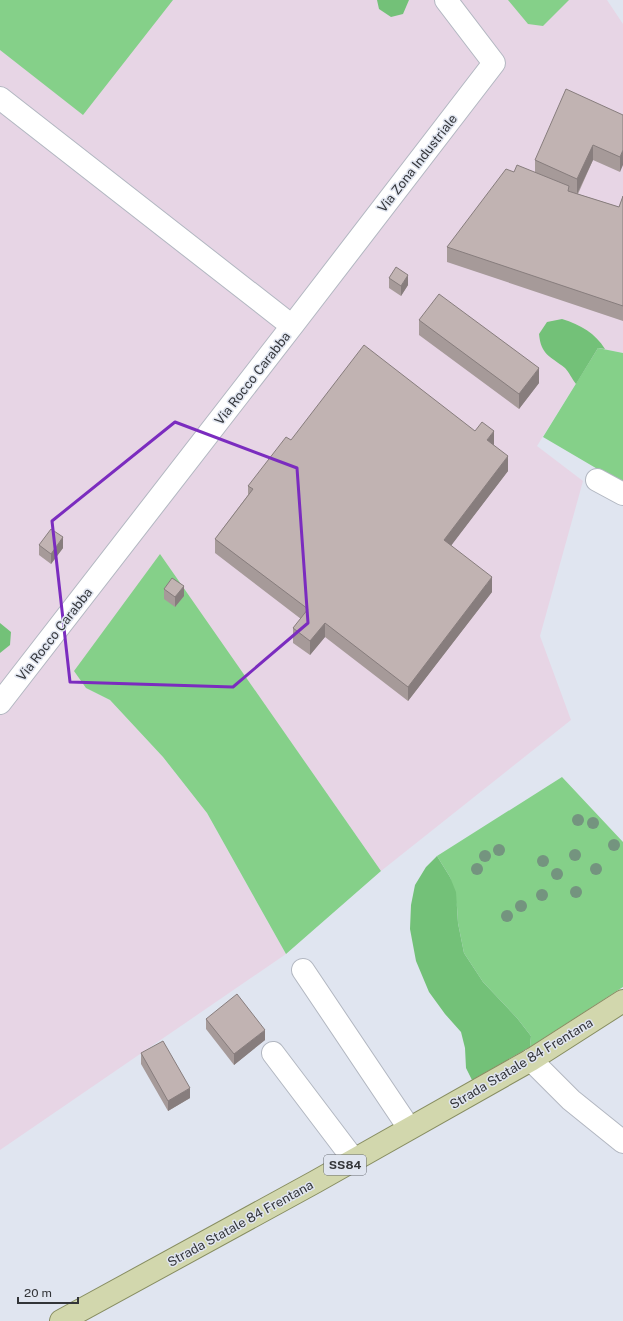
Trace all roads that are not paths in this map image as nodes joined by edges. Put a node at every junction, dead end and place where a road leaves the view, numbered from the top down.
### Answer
1 (446, 0) edge
2 (0, 98) edge
3 (292, 326) junction
4 (597, 480) dead end
5 (623, 494) edge
6 (0, 703) edge
7 (303, 970) dead end
8 (623, 1001) edge
9 (273, 1053) dead end
10 (531, 1060) junction
11 (410, 1128) junction
12 (623, 1142) edge
13 (354, 1160) junction
14 (62, 1321) edge

1 - 3 street, Via Zona Industriale
2 - 3 street, Via Rocco Carabba
3 - 6 street, Via Rocco Carabba
4 - 5 street
7 - 11 street
8 - 10 main road, Strada Statale 84 Frentana / SS84
9 - 13 street
10 - 11 main road, Strada Statale 84 Frentana / SS84
10 - 12 street
11 - 13 main road, Strada Statale 84 Frentana / SS84
13 - 14 main road, Strada Statale 84 Frentana / SS84

